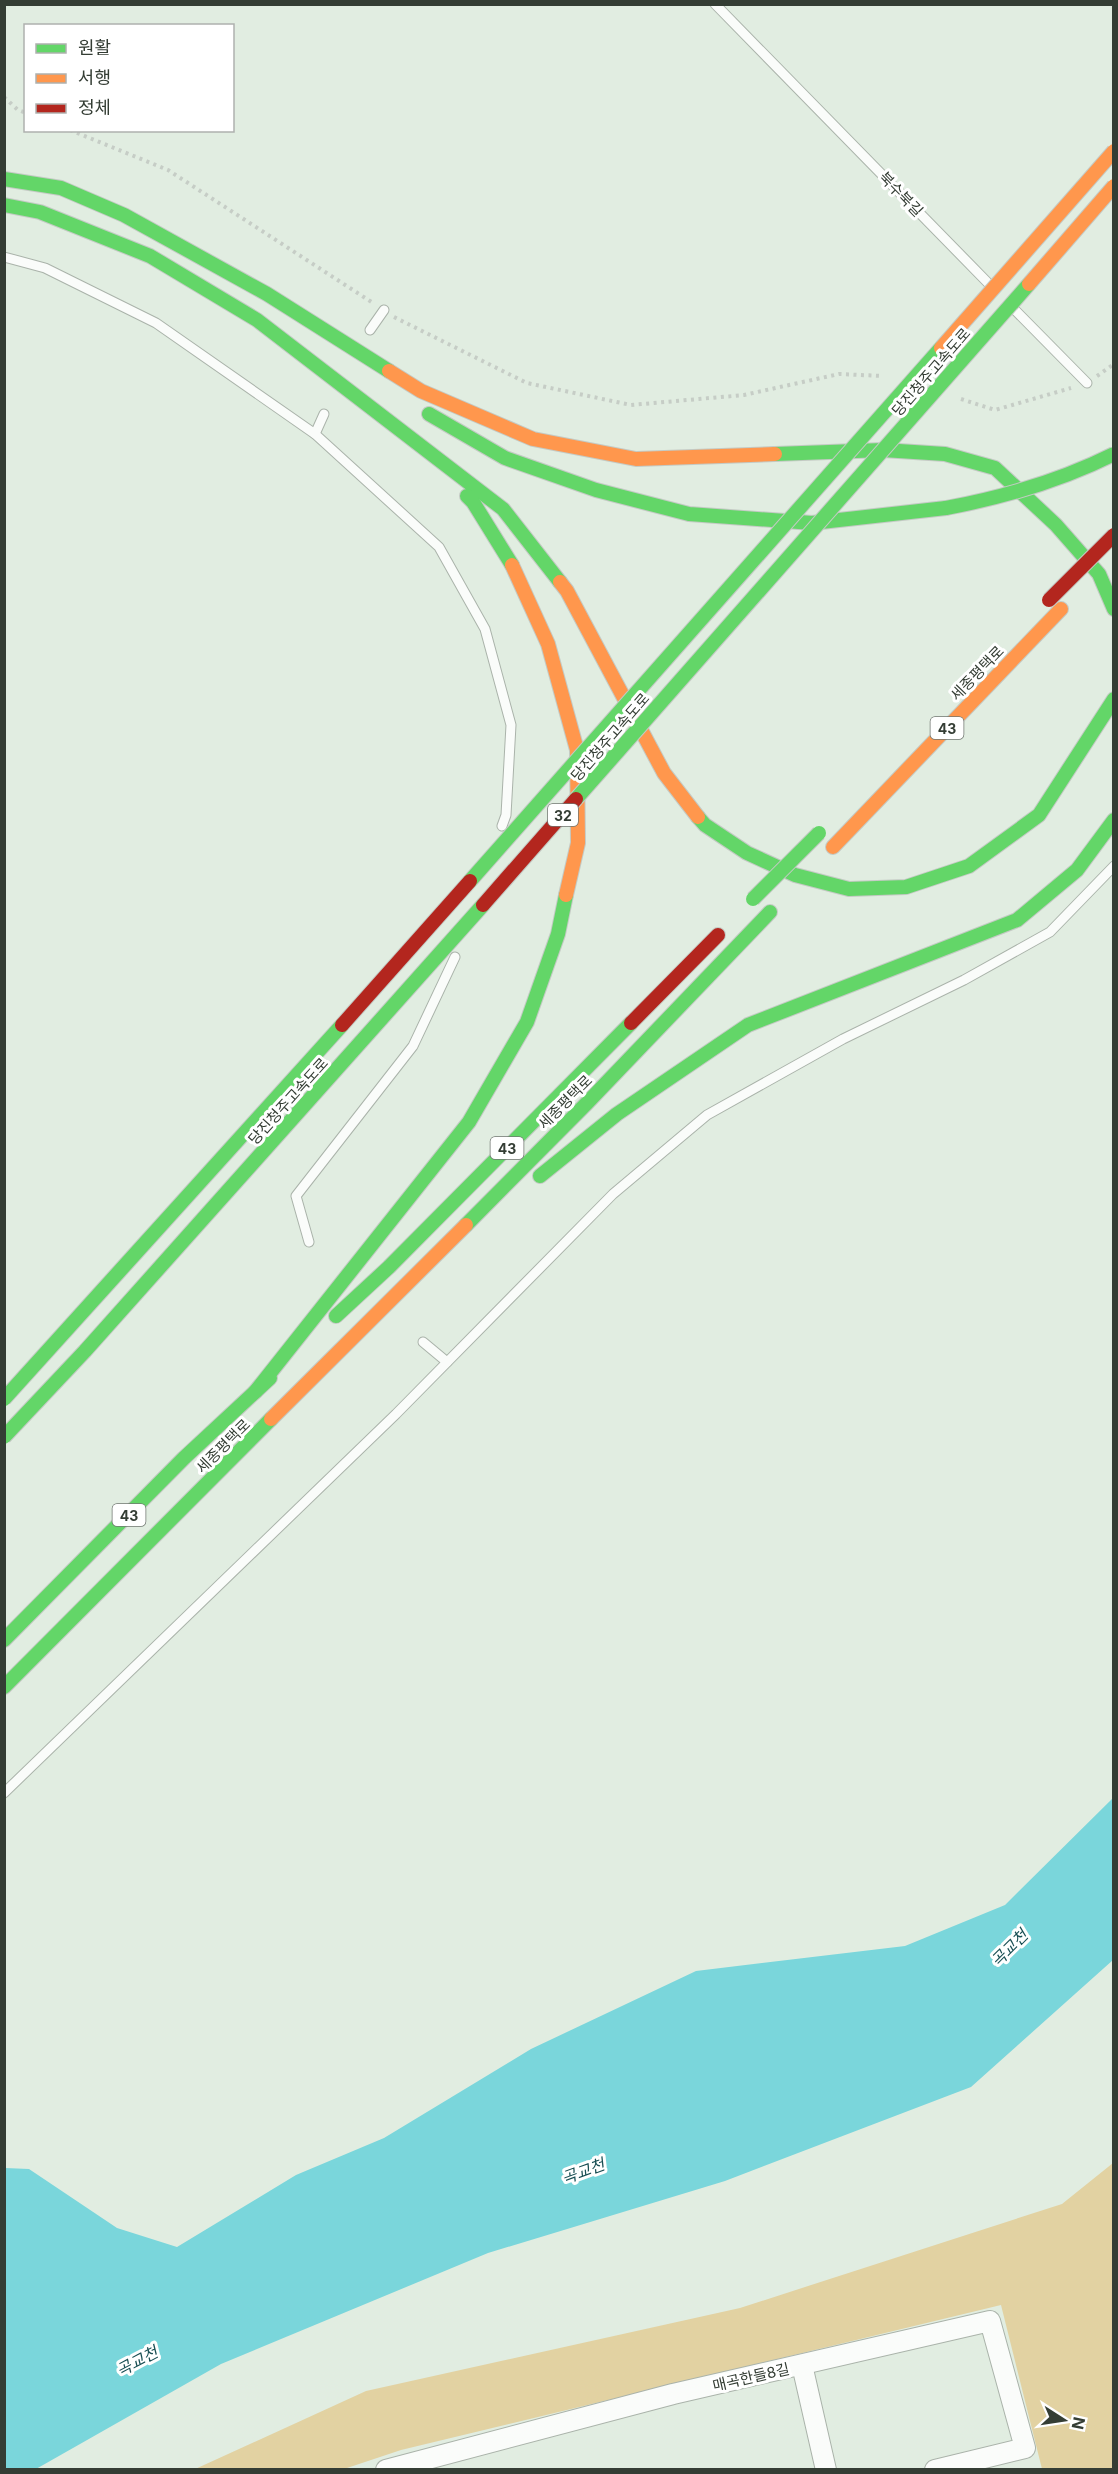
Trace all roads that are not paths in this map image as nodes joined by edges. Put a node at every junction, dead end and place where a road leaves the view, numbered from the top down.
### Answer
1 (715, 4) edge
2 (1113, 151) edge
3 (4, 179) edge
4 (1113, 186) edge
5 (4, 206) edge
6 (4, 257) edge
7 (267, 294) junction
8 (384, 310) road end
9 (370, 330) dead end
10 (1087, 383) road end
11 (397, 392) dead end
12 (415, 406) dead end
13 (324, 414) dead end
14 (384, 416) junction
15 (315, 434) junction
16 (1113, 454) edge
17 (1113, 535) edge
18 (1113, 555) edge
19 (1084, 586) dead end
20 (1045, 604) dead end
21 (1065, 605) dead end
22 (1113, 609) edge
23 (1113, 699) edge
24 (1113, 820) edge
25 (823, 828) dead end
26 (1113, 866) edge
27 (485, 883) dead end
28 (794, 888) dead end
29 (481, 895) dead end
30 (749, 903) dead end
31 (774, 908) dead end
32 (729, 924) dead end
33 (526, 1188) dead end
34 (508, 1202) dead end
35 (309, 1242) dead end
36 (408, 1283) junction
37 (423, 1342) dead end
38 (447, 1362) junction
39 (255, 1392) junction
40 (4, 1398) edge
41 (4, 1437) edge
42 (4, 1640) edge
43 (4, 1687) edge
44 (4, 1793) edge
45 (802, 2365) junction
46 (453, 2462) edge
47 (386, 2469) edge
48 (826, 2469) edge
49 (935, 2469) edge

1 - 10 lane, 북수북길
2 - 40 highway, 당진청주고속도로 / 32, bridge
3 - 7 highway
4 - 41 highway, 당진청주고속도로 / 32, bridge
5 - 14 highway
6 - 15 lane
7 - 11 highway
7 - 22 highway
8 - 9 lane
12 - 16 highway, bridge
13 - 15 lane
14 - 23 highway
14 - 39 highway
15 - 27 lane
17 - 20 highway, bridge
18 - 19 highway
21 - 28 highway, 세종평택로 / 43
24 - 33 highway
25 - 30 highway, bridge
26 - 38 lane
29 - 35 lane
31 - 36 highway, 세종평택로 / 43
32 - 39 highway, 세종평택로 / 43
34 - 36 highway
36 - 43 highway, 세종평택로 / 43
37 - 38 lane
38 - 44 lane
39 - 42 highway, 세종평택로 / 43
45 - 46 street, 매곡한들8길
45 - 48 street
45 - 49 street, 매곡한들8길
46 - 47 street, 매곡한들8길

